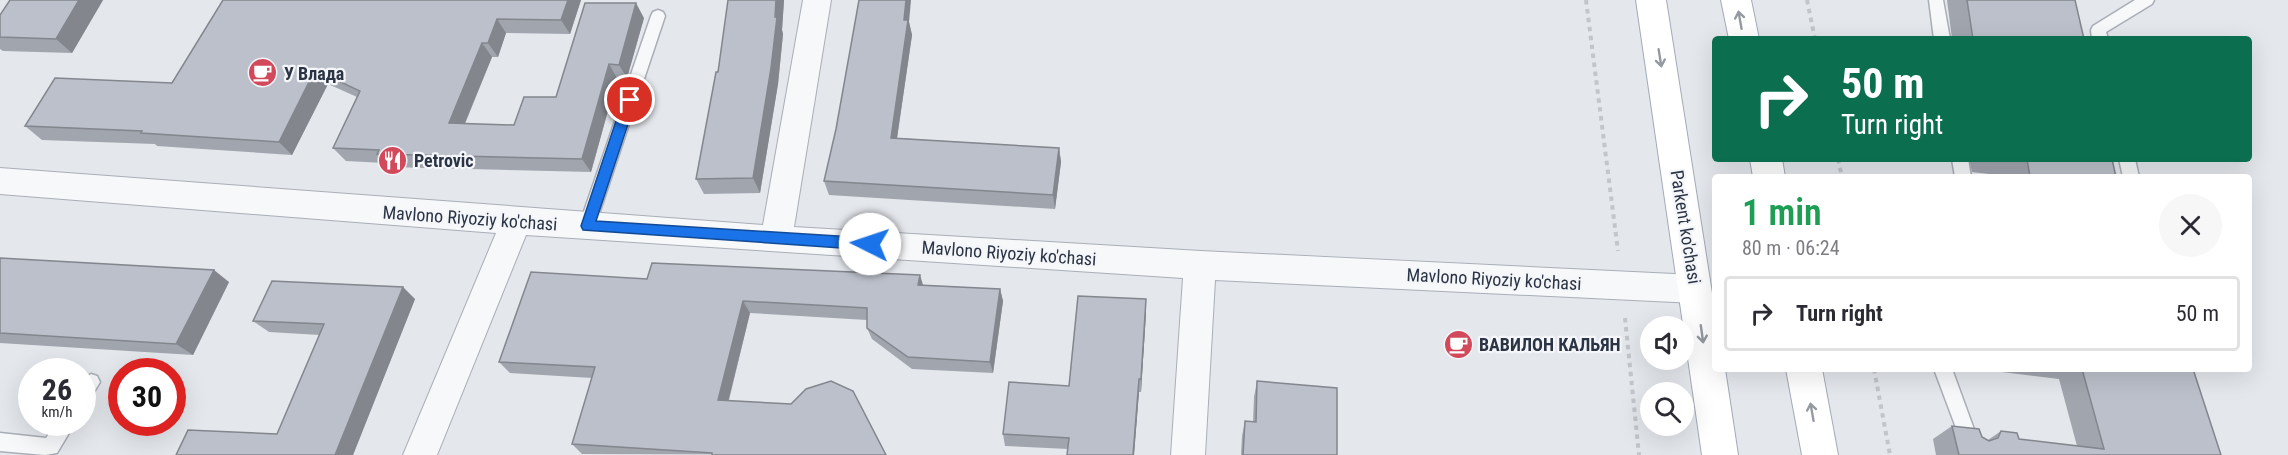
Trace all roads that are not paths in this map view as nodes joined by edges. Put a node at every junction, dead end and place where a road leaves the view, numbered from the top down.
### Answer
1 (817, 0) edge
2 (1652, 0) edge
3 (1736, 0) edge
4 (1936, 0) edge
5 (2147, 0) edge
6 (658, 16) dead end
7 (1743, 36) edge
8 (1942, 36) edge
9 (2099, 36) edge
10 (0, 181) edge
11 (516, 222) junction
12 (587, 226) junction
13 (776, 238) junction
14 (1200, 265) junction
15 (1695, 289) junction
16 (1805, 372) edge
17 (1945, 372) edge
18 (58, 436) edge
19 (0, 442) edge
20 (1970, 443) edge
21 (420, 455) edge
22 (1188, 455) edge
23 (1720, 455) edge
24 (1820, 455) edge

1 - 13 street
2 -> 15 main road, Parkent ko'chasi
7 -> 3 main road
4 - 8 lane
5 - 9 lane
6 - 12 lane
10 - 11 street, Mavlono Riyoziy ko'chasi
11 - 12 street, Mavlono Riyoziy ko'chasi
11 - 21 street
12 - 13 street, Mavlono Riyoziy ko'chasi
13 - 14 street, Mavlono Riyoziy ko'chasi
14 - 15 street, Mavlono Riyoziy ko'chasi
14 - 22 street
15 -> 23 main road, Parkent ko'chasi
24 -> 16 main road
17 - 20 lane
18 - 19 lane

